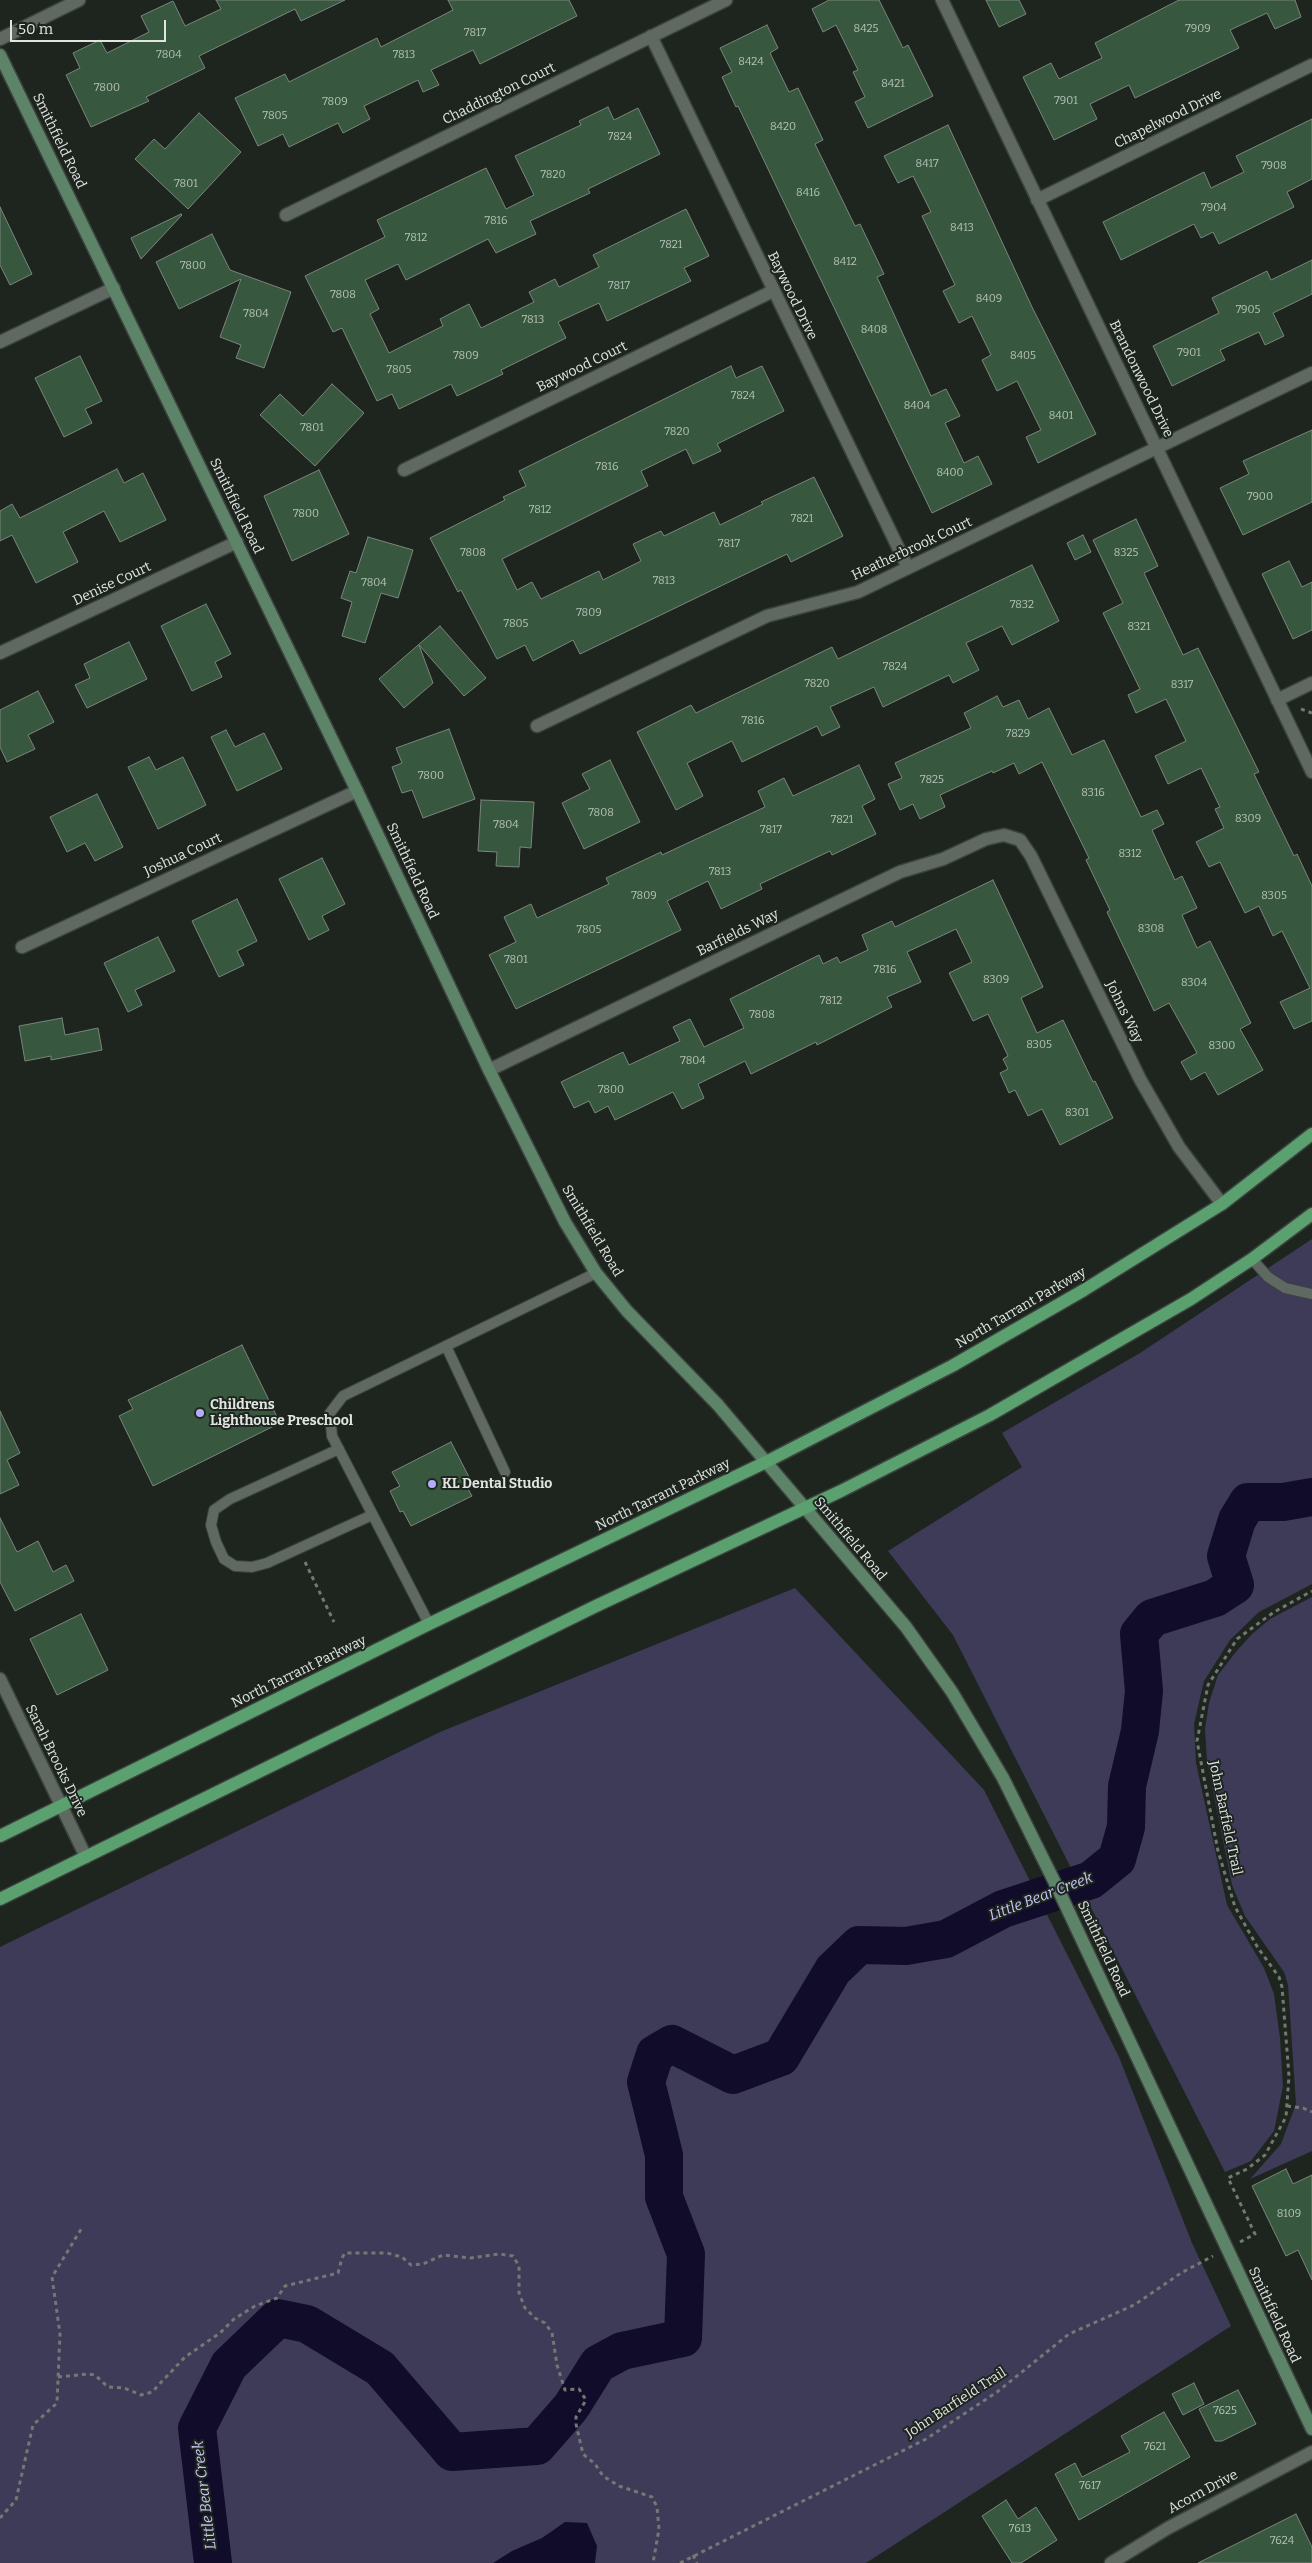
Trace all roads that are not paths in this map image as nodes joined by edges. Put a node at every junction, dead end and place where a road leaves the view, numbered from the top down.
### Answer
1 (79, 0) edge
2 (726, 0) edge
3 (942, 0) edge
4 (651, 36) junction
5 (0, 39) edge
6 (0, 55) edge
7 (1312, 64) edge
8 (1036, 200) junction
9 (286, 215) dead end
10 (114, 288) junction
11 (772, 291) junction
12 (0, 342) edge
13 (1312, 373) edge
14 (1158, 448) junction
15 (404, 470) dead end
16 (237, 542) junction
17 (908, 568) junction
18 (0, 653) edge
19 (1312, 683) edge
20 (1277, 700) junction
21 (538, 726) dead end
22 (1312, 772) edge
23 (357, 791) junction
24 (1004, 835) joint
25 (22, 947) dead end
26 (489, 1070) junction
27 (1312, 1134) edge
28 (1222, 1204) junction
29 (1312, 1214) edge
30 (1252, 1259) junction
31 (596, 1273) junction
32 (1312, 1294) edge
33 (446, 1346) junction
34 (339, 1449) junction
35 (766, 1462) junction
36 (505, 1472) dead end
37 (805, 1508) junction
38 (372, 1515) junction
39 (429, 1624) junction
40 (0, 1679) edge
41 (62, 1807) junction
42 (0, 1836) edge
43 (86, 1857) junction
44 (0, 1898) edge
45 (1312, 2429) edge
46 (1312, 2452) edge
47 (1111, 2563) edge

1 - 5 street
2 - 4 street, Chaddington Court
3 - 8 street, Brandonwood Drive
4 - 9 street, Chaddington Court
4 - 11 street, Baywood Drive
6 - 10 main road, Smithfield Road
7 - 8 street, Chapelwood Drive
8 - 14 street, Brandonwood Drive
10 - 12 street
10 - 16 main road, Smithfield Road
11 - 15 street, Baywood Court
11 - 17 street, Baywood Drive
13 - 14 street, Heatherbrook Court
14 - 17 street, Heatherbrook Court
14 - 20 street, Brandonwood Drive
16 - 18 street, Denise Court
16 - 23 main road, Smithfield Road
17 - 21 street, Heatherbrook Court
19 - 20 street
20 - 22 street, Brandonwood Drive
23 - 25 street, Joshua Court
23 - 26 main road, Smithfield Road
24 - 26 street, Barfields Way
24 - 28 street, Johns Way
26 - 31 main road, Smithfield Road
27 - 28 main road, North Tarrant Parkway
28 - 35 main road, North Tarrant Parkway
29 - 30 main road
30 - 32 lane
30 - 37 main road
31 - 33 lane
31 - 35 main road, Smithfield Road
33 - 34 lane
33 - 36 lane
34 - 38 lane
34 - 38 lane
35 - 37 main road, Smithfield Road
35 - 39 main road, North Tarrant Parkway
37 - 43 main road
37 - 45 main road, Smithfield Road
38 - 39 lane
39 - 41 main road, North Tarrant Parkway
40 - 41 street, Sarah Brooks Drive
41 - 42 main road, North Tarrant Parkway
41 - 43 street, Sarah Brooks Drive
43 - 44 main road
46 - 47 street, Acorn Drive

